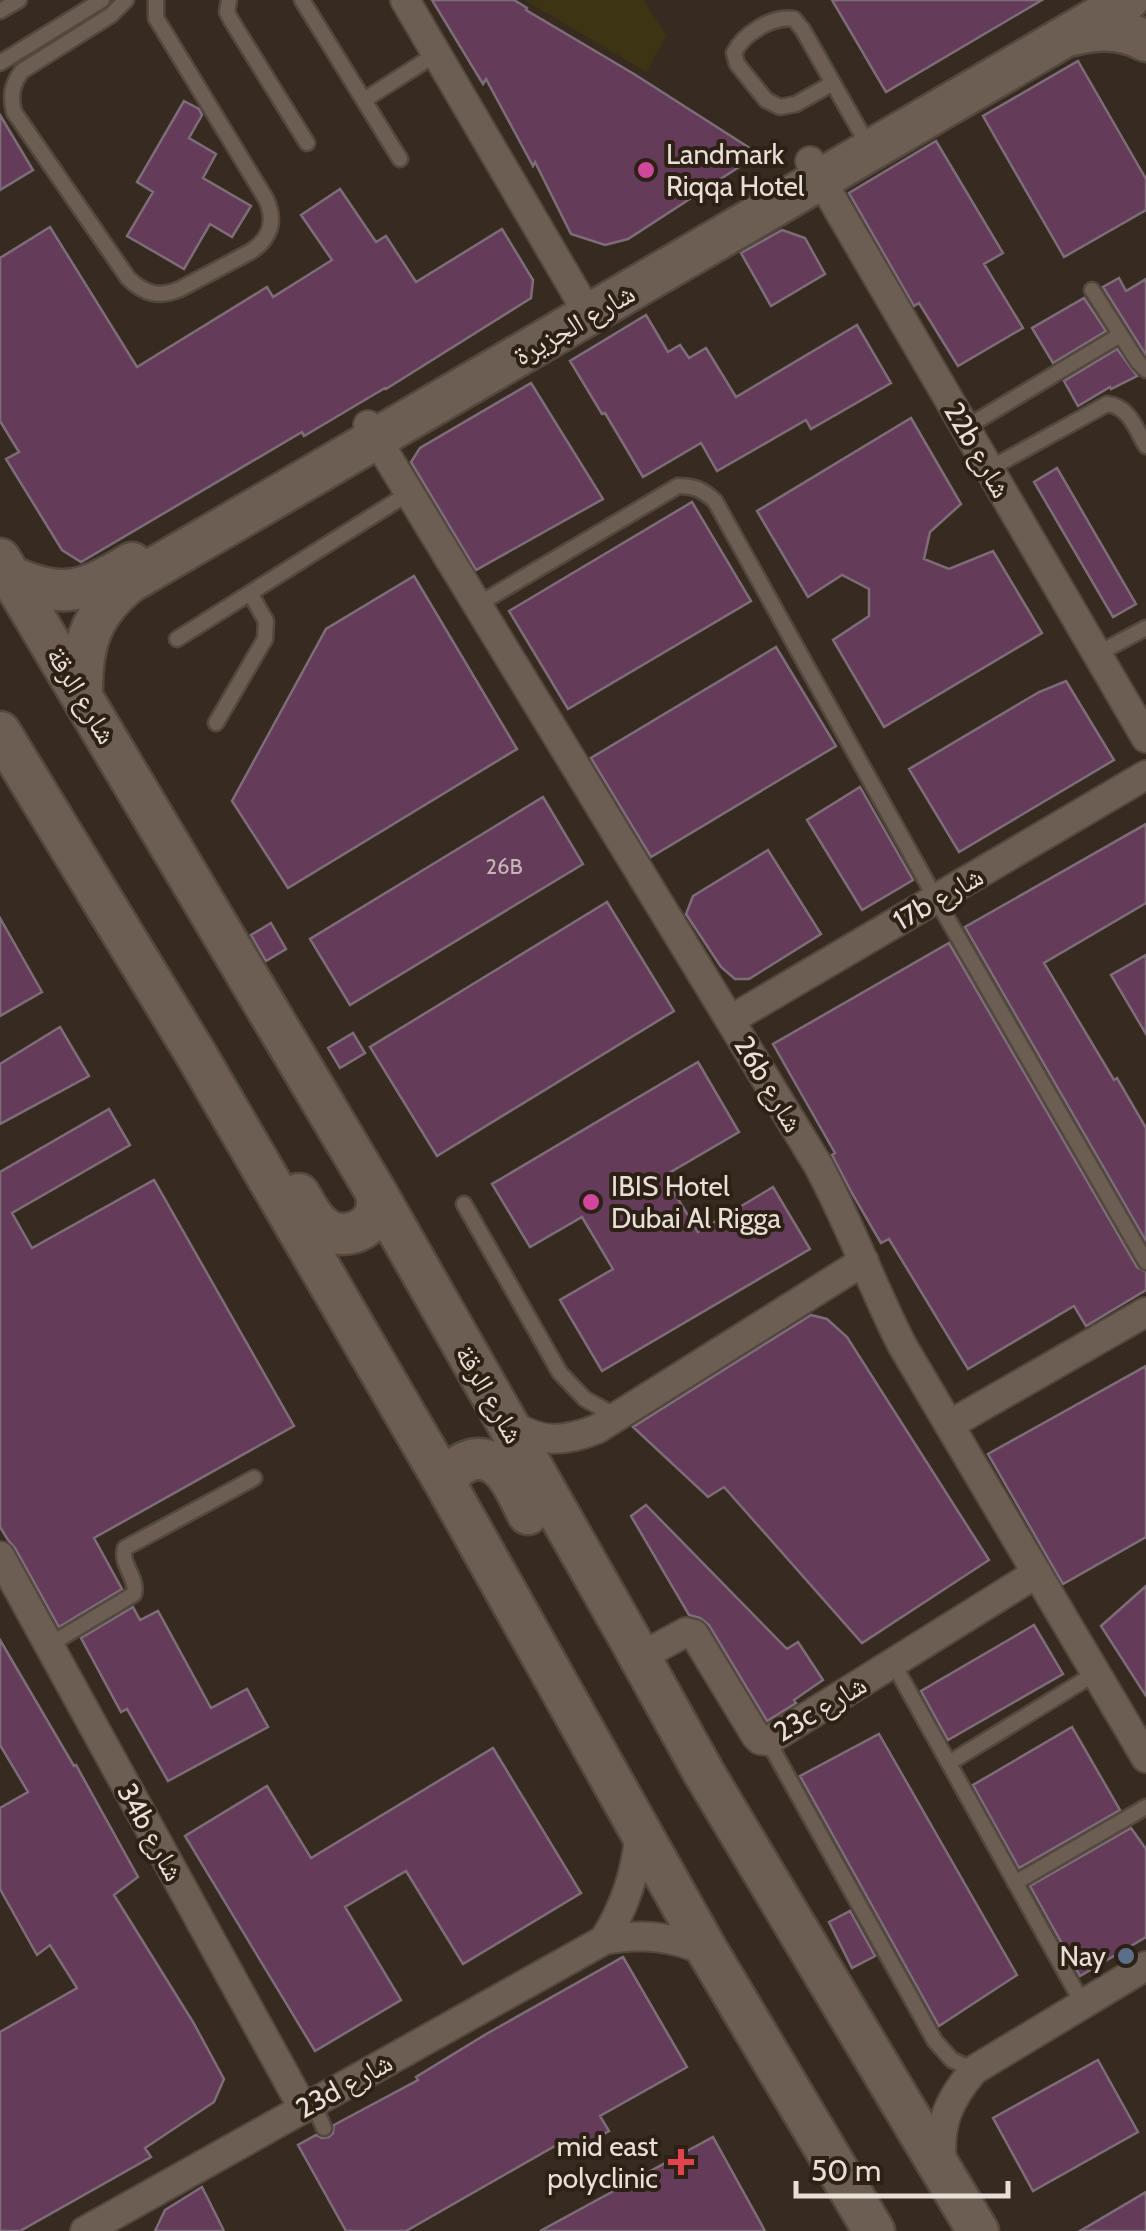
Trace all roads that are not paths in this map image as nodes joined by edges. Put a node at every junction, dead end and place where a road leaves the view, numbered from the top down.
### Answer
1 (20, 0) edge
2 (102, 0) edge
3 (126, 0) edge
4 (156, 0) edge
5 (229, 0) edge
6 (302, 0) edge
7 (405, 0) edge
8 (1082, 0) edge
9 (1128, 0) edge
10 (0, 12) edge
11 (1065, 38) junction
12 (1146, 41) edge
13 (436, 54) junction
14 (0, 63) edge
15 (833, 83) junction
16 (364, 100) junction
17 (860, 131) junction
18 (307, 142) dead end
19 (400, 159) dead end
20 (815, 170) junction
21 (1092, 290) dead end
22 (584, 306) junction
23 (1120, 335) junction
24 (1146, 370) edge
25 (965, 428) junction
26 (372, 431) junction
27 (1146, 446) edge
28 (989, 469) junction
29 (409, 493) junction
30 (5, 567) edge
31 (250, 593) junction
32 (478, 605) junction
33 (1146, 628) edge
34 (177, 639) dead end
35 (1097, 654) junction
36 (82, 693) junction
37 (216, 723) dead end
38 (1146, 738) edge
39 (5, 747) edge
40 (1146, 775) edge
41 (936, 900) junction
42 (730, 1020) junction
43 (197, 1056) junction
44 (377, 1194) junction
45 (464, 1204) dead end
46 (864, 1261) junction
47 (1146, 1262) edge
48 (1146, 1312) edge
49 (617, 1417) junction
50 (505, 1421) junction
51 (948, 1424) junction
52 (254, 1478) dead end
53 (445, 1483) junction
54 (0, 1556) edge
55 (1036, 1573) junction
56 (48, 1645) junction
57 (634, 1646) junction
58 (893, 1663) junction
59 (1096, 1673) junction
60 (768, 1741) junction
61 (1146, 1758) edge
62 (949, 1763) junction
63 (1146, 1808) edge
64 (640, 1831) junction
65 (1015, 1883) junction
66 (604, 1940) junction
67 (708, 1952) junction
68 (1146, 1966) edge
69 (1083, 2004) junction
70 (974, 2070) junction
71 (313, 2113) junction
72 (942, 2172) junction
73 (117, 2223) edge
74 (85, 2231) edge
75 (874, 2231) edge
76 (978, 2231) edge

1 - 10 lane
2 - 14 lane
3 - 4 lane
5 - 18 lane
6 - 16 lane
7 - 13 street
8 - 17 street, شارع الجزيرة
9 - 11 street, شارع الجزيرة
11 - 12 street
11 - 20 street, شارع الجزيرة
13 - 16 lane
13 - 22 street
15 - 15 lane
15 - 17 lane
16 - 19 lane
17 - 20 street, شارع الجزيرة
20 - 22 street, شارع الجزيرة
20 - 25 street, 22b شارع
21 - 23 lane
22 - 26 street, شارع الجزيرة
23 - 24 lane
23 - 25 lane
25 - 28 street, 22b شارع
26 - 29 street, 26b شارع
26 - 30 street, شارع الجزيرة
26 - 36 street, شارع الجزيرة
27 - 28 lane
28 - 35 street, 22b شارع
29 - 31 lane
29 - 32 street, 26b شارع
30 - 36 street, شارع الرقة
31 - 34 lane
31 - 37 lane
32 - 41 lane
32 - 42 street, 26b شارع
33 - 35 lane
35 - 38 street, 22b شارع
36 - 44 street, شارع الرقة
39 - 43 street
40 - 41 street, 17b شارع
41 - 42 street, 17b شارع
41 - 47 lane
42 - 46 street, 26b شارع
43 - 44 street
43 - 53 street
44 - 50 street, شارع الرقة
45 - 49 lane
46 - 49 street
46 - 51 street, 26b شارع
48 - 51 street
49 - 50 street
50 - 57 street, شارع الرقة
51 - 55 street, 26b شارع
52 - 56 lane
53 - 57 street
53 - 64 street
54 - 56 street, 34b شارع
55 - 58 street, 23c شارع
55 - 59 street, 26b شارع
56 - 71 street, 34b شارع
57 - 60 street, 23c شارع
57 - 72 street, شارع الرقة
58 - 60 street, 23c شارع
58 - 62 lane
59 - 61 street, 26b شارع
59 - 62 lane
60 - 70 lane
62 - 65 lane
63 - 65 lane
64 - 66 street
64 - 67 street
65 - 69 lane
66 - 67 street, 23d شارع
66 - 71 street, 23d شارع
67 - 75 street
68 - 69 street
69 - 70 street
70 - 72 street
71 - 73 street, 23d شارع
72 - 76 street, شارع الرقة
73 - 74 street, 23d شارع

